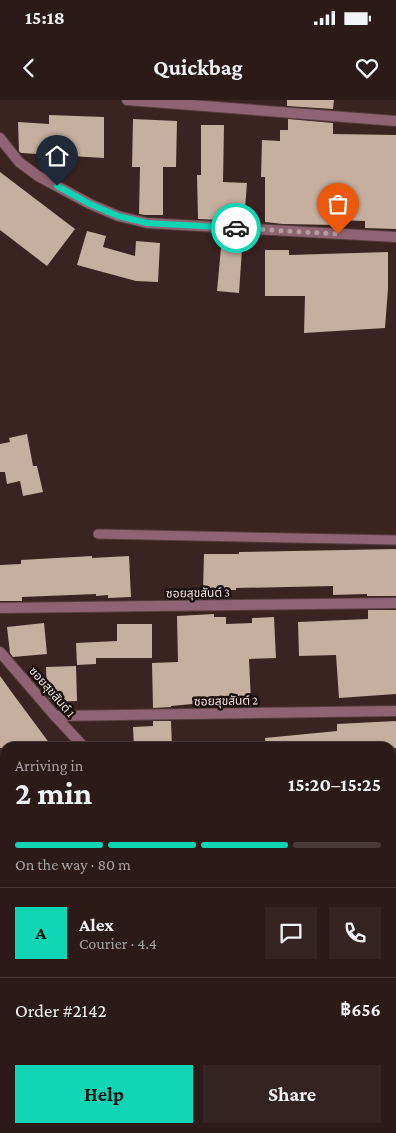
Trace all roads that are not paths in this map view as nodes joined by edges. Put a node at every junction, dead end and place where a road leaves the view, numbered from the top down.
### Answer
1 (127, 100) edge
2 (396, 121) edge
3 (0, 138) edge
4 (396, 237) edge
5 (98, 534) dead end
6 (396, 540) edge
7 (396, 603) edge
8 (0, 608) edge
9 (0, 652) edge
10 (396, 711) edge
11 (55, 716) junction
12 (79, 742) edge

1 - 2 street
3 - 4 street
5 - 6 lane
7 - 8 street, ซอยสุขสันต์ 3
9 - 11 street, ซอยสุขสันต์ 1
10 - 11 street, ซอยสุขสันต์ 2
11 - 12 street, ซอยสุขสันต์ 1

